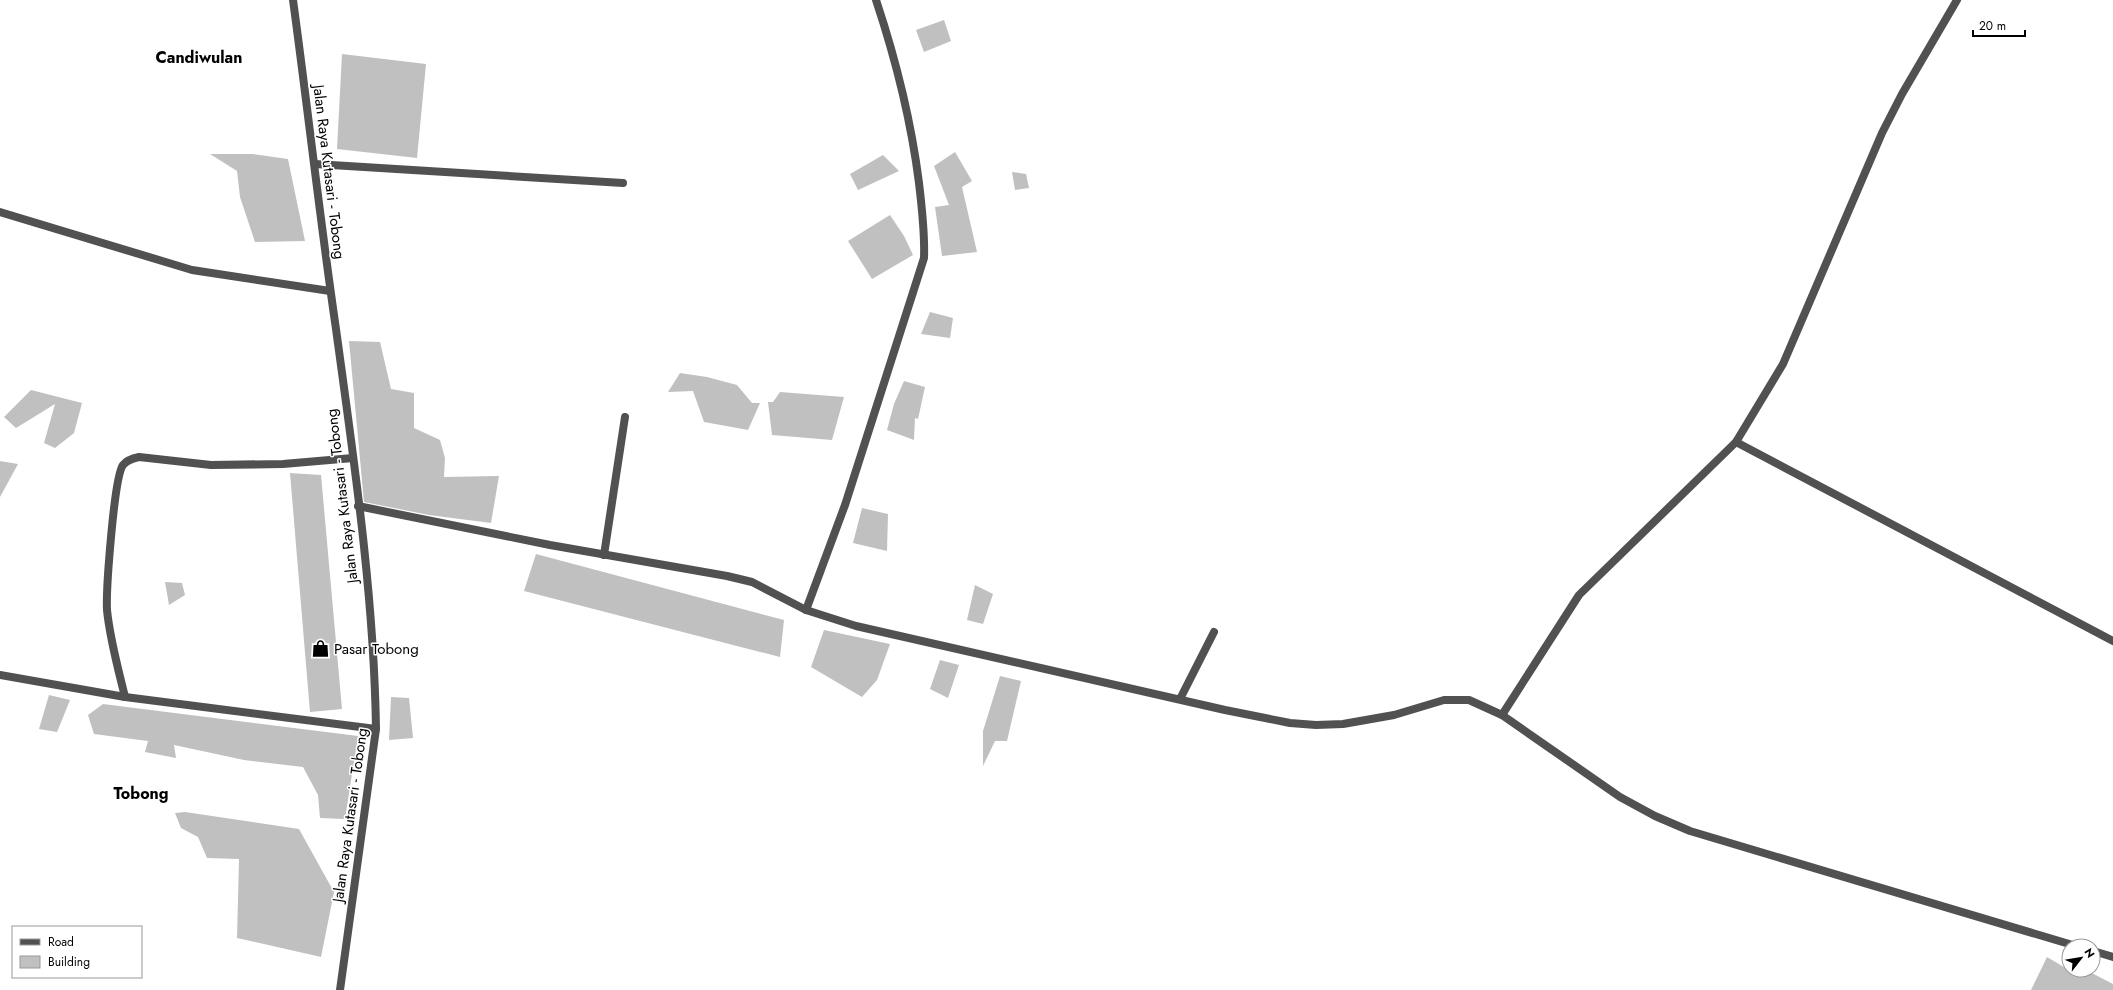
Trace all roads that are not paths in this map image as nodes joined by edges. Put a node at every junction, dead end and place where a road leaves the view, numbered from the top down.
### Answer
1 (293, 0) edge
2 (876, 0) edge
3 (1957, 0) edge
4 (315, 164) junction
5 (623, 183) dead end
6 (0, 212) edge
7 (330, 290) junction
8 (625, 417) dead end
9 (1736, 442) junction
10 (353, 458) junction
11 (358, 506) junction
12 (604, 554) junction
13 (806, 610) junction
14 (1214, 632) dead end
15 (2113, 641) edge
16 (0, 675) edge
17 (125, 697) junction
18 (1180, 699) junction
19 (1502, 715) junction
20 (376, 729) junction
21 (2061, 942) edge
22 (2101, 953) edge
23 (2113, 957) edge
24 (340, 990) edge

1 - 4 street, Jalan Raya Kutasari - Tobong
2 - 13 street
3 - 9 street
4 - 5 street
4 - 7 street, Jalan Raya Kutasari - Tobong
6 - 7 street
7 - 10 street, Jalan Raya Kutasari - Tobong
8 - 12 street
9 - 15 street
9 - 19 street
10 - 11 street, Jalan Raya Kutasari - Tobong
10 - 17 street
11 - 12 street
11 - 20 street, Jalan Raya Kutasari - Tobong
12 - 13 street
13 - 18 street
14 - 18 street
16 - 17 street
17 - 20 street
18 - 19 street
19 - 21 street
20 - 24 street, Jalan Raya Kutasari - Tobong
22 - 23 street

